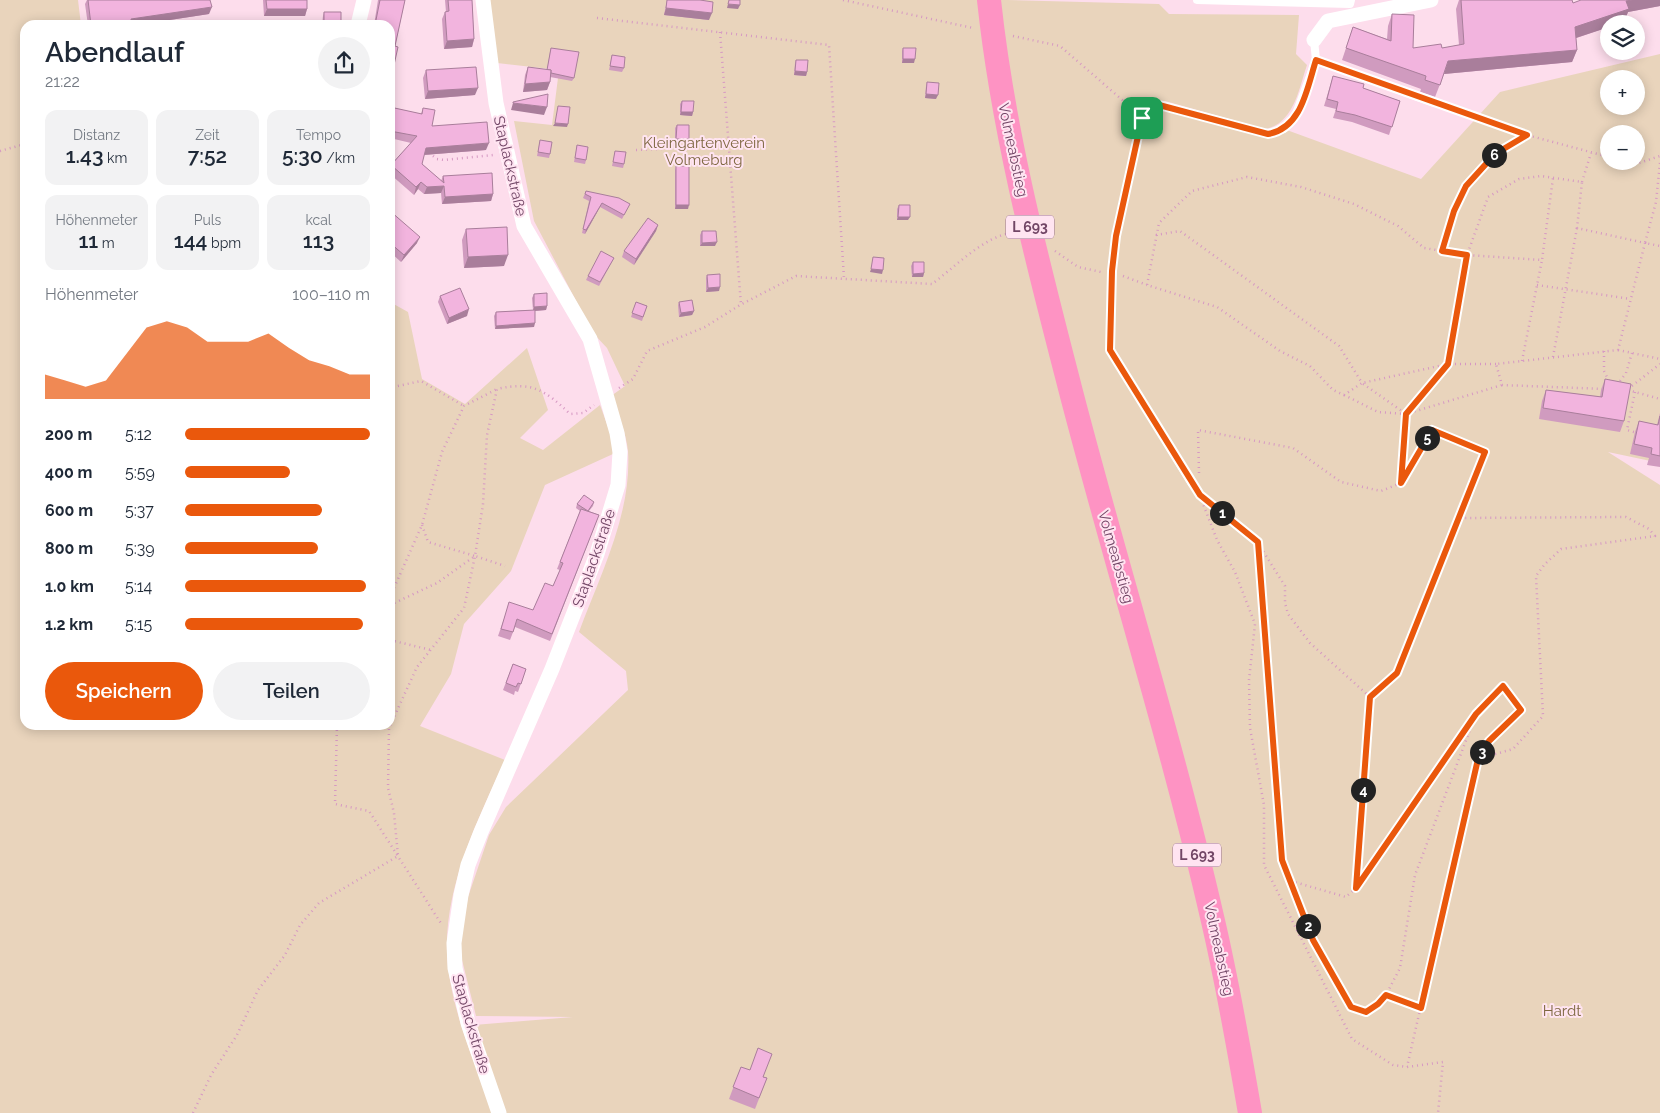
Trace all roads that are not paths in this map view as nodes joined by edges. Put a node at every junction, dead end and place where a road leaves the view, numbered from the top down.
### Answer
1 (364, 0) edge
2 (483, 0) edge
3 (989, 0) edge
4 (1197, 0) edge
5 (1351, 0) edge
6 (1422, 1) edge
7 (359, 20) edge
8 (1314, 40) joint
9 (1316, 60) junction
10 (1434, 103) road end
11 (1196, 485) road end
12 (499, 1113) edge
13 (1250, 1113) edge

1 - 7 street
2 - 12 street, Staplackstraße
3 - 13 main road, Volmeabstieg / L 693
4 - 5 lane
6 - 8 street
8 - 9 lane
9 - 10 lane
9 - 11 lane

